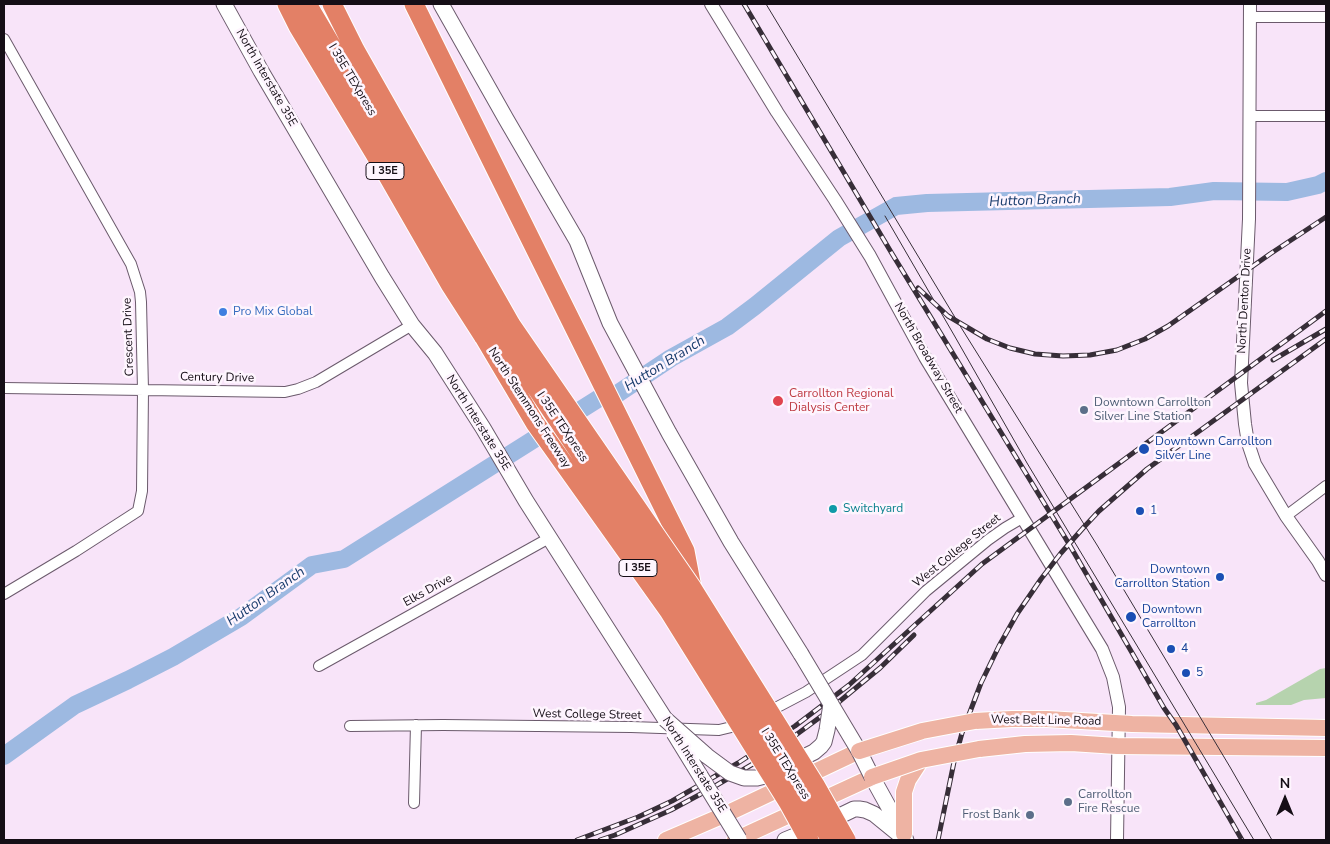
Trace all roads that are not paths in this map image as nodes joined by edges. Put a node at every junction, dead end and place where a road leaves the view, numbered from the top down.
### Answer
1 (224, 4) edge
2 (280, 4) edge
3 (287, 4) edge
4 (307, 4) edge
5 (332, 4) edge
6 (414, 4) edge
7 (441, 4) edge
8 (711, 4) edge
9 (1250, 4) edge
10 (1250, 17) junction
11 (1326, 17) edge
12 (298, 26) junction
13 (4, 39) edge
14 (1249, 116) junction
15 (1326, 116) edge
16 (412, 324) junction
17 (498, 331) junction
18 (4, 388) edge
19 (143, 390) junction
20 (1326, 486) edge
21 (1286, 516) junction
22 (1022, 518) junction
23 (550, 537) junction
24 (1326, 575) edge
25 (692, 588) junction
26 (4, 594) edge
27 (318, 666) dead end
28 (831, 704) junction
29 (665, 719) junction
30 (1118, 723) junction
31 (416, 725) junction
32 (350, 726) dead end
33 (1326, 728) edge
34 (1117, 746) junction
35 (1326, 748) edge
36 (859, 751) junction
37 (921, 760) junction
38 (872, 777) junction
39 (414, 803) dead end
40 (724, 815) junction
41 (906, 838) edge
42 (666, 840) edge
43 (738, 840) edge
44 (785, 840) edge
45 (809, 840) edge
46 (831, 840) edge
47 (846, 840) edge
48 (1117, 840) edge

1 - 16 main road, North Interstate 35E
2 - 12 highway
3 - 12 highway, North Stemmons Freeway / I 35E
4 - 17 highway, I 35E TEXpress
5 - 17 highway, North Stemmons Freeway / I 35E
6 - 25 highway
7 - 28 main road, bridge
8 - 22 street, North Broadway Street
9 - 10 street, North Denton Drive
10 - 11 street
10 - 14 street, North Denton Drive
12 - 17 highway, North Stemmons Freeway / I 35E
13 - 19 street, Crescent Drive
14 - 15 street
14 - 21 street, North Denton Drive
16 - 19 street, Century Drive
16 - 23 main road, North Interstate 35E
17 - 25 highway, North Stemmons Freeway / I 35E, bridge
17 - 45 highway, North Stemmons Freeway / I 35E, bridge
17 - 46 highway, I 35E TEXpress, bridge
18 - 19 street, Century Drive
19 - 26 street, Crescent Drive
20 - 21 street
21 - 24 street, North Denton Drive
22 - 30 street, North Broadway Street
22 - 31 street, West College Street
23 - 27 street, Elks Drive
23 - 29 main road, North Interstate 35E
25 - 47 highway, North Stemmons Freeway / I 35E, bridge
28 - 29 main road, bridge
28 - 36 main road, bridge
29 - 40 main road, North Interstate 35E, bridge
30 - 33 main road, West Belt Line Road
30 - 34 street, North Broadway Street
30 - 36 main road, West Belt Line Road, bridge
31 - 32 street, West College Street
31 - 39 street
34 - 35 main road, West Belt Line Road
34 - 37 main road, West Belt Line Road, bridge
34 - 48 street, North Broadway Street
36 - 38 main road, bridge
36 - 40 main road, West Belt Line Road, bridge
37 - 38 main road, West Belt Line Road, bridge
37 - 41 main road
38 - 41 main road
38 - 43 main road, West Belt Line Road, bridge
40 - 42 main road, West Belt Line Road
40 - 43 main road, North Interstate 35E, bridge
41 - 44 main road, bridge

